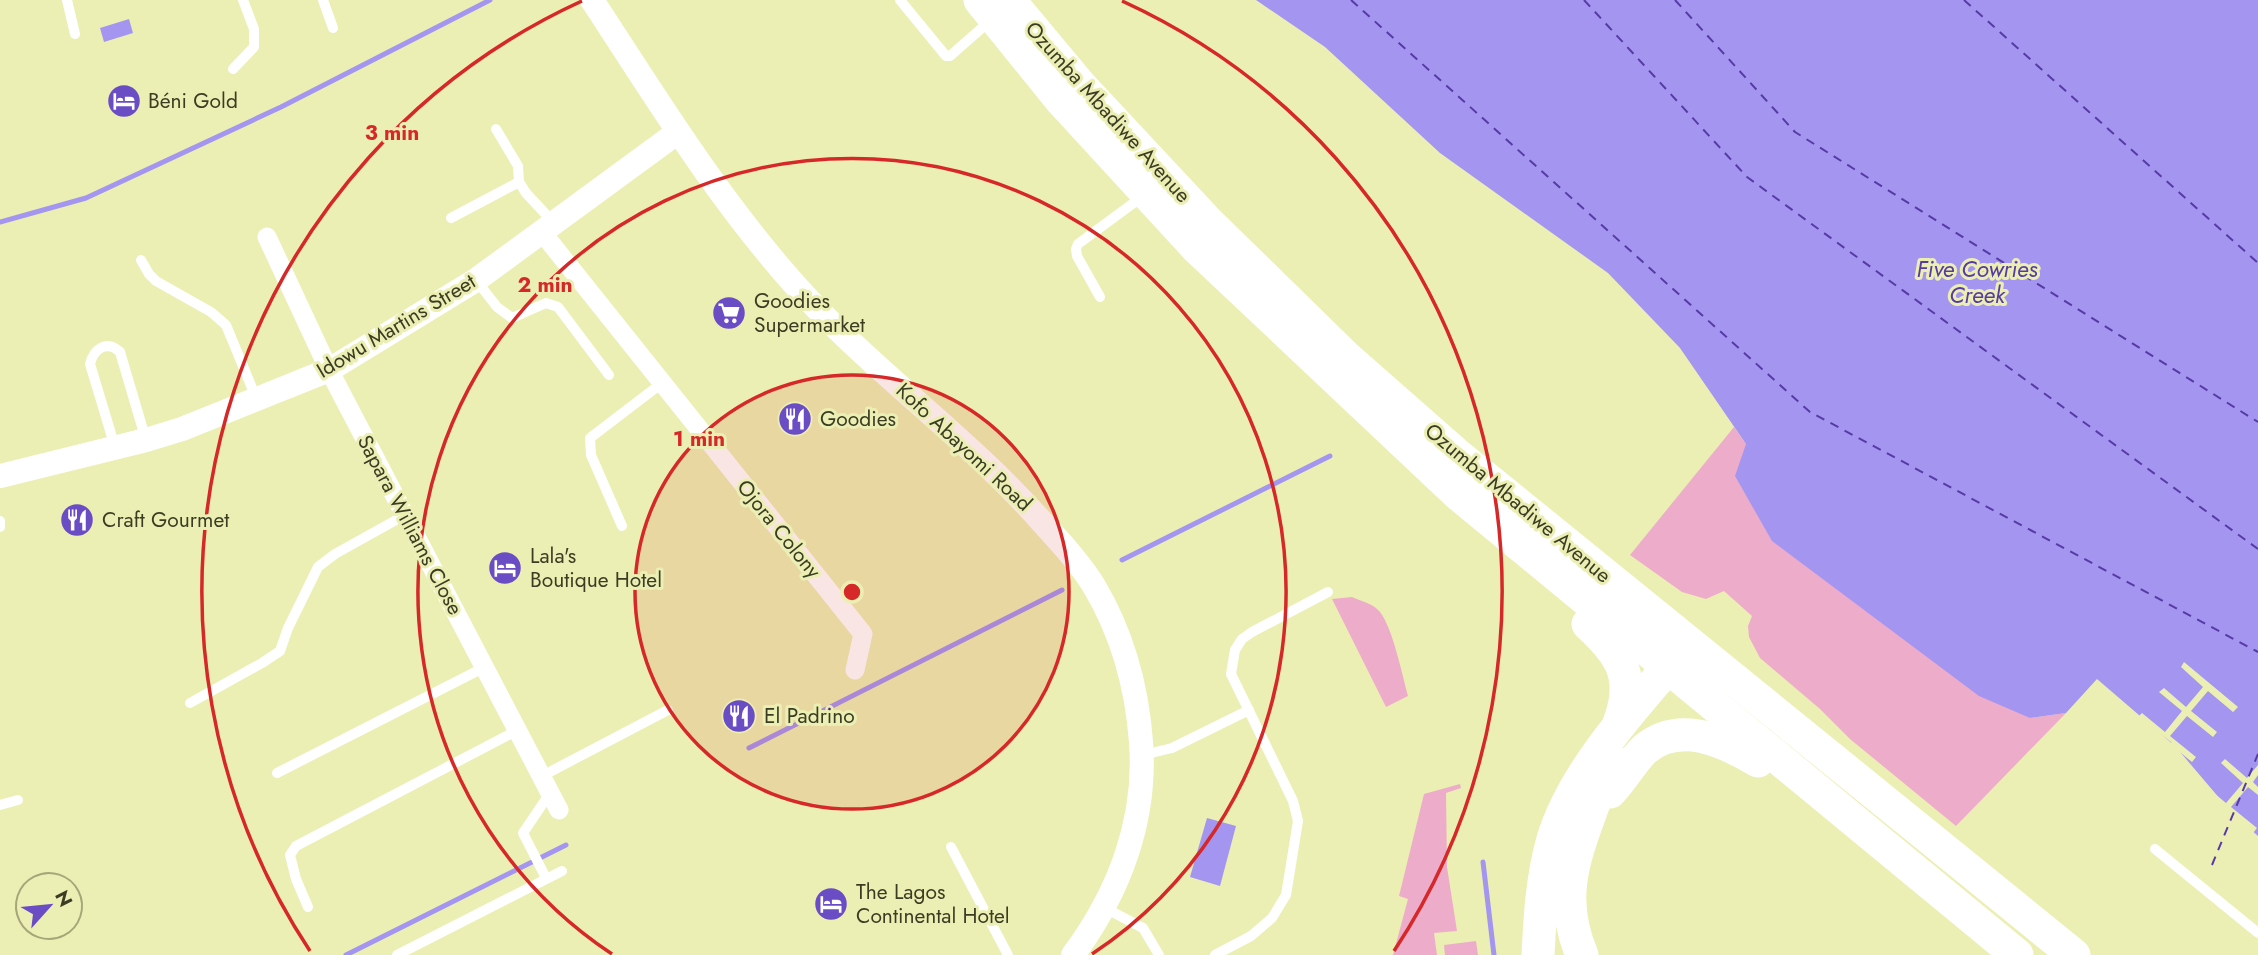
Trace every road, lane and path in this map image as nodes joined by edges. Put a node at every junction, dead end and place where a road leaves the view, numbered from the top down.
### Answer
1 (67, 0) edge
2 (243, 0) edge
3 (323, 0) edge
4 (592, 0) edge
5 (900, 0) edge
6 (994, 6) edge
7 (333, 28) dead end
8 (75, 34) dead end
9 (233, 69) dead end
10 (496, 129) dead end
11 (678, 132) junction
12 (519, 181) junction
13 (1147, 193) junction
14 (452, 218) dead end
15 (548, 227) junction
16 (267, 237) dead end
17 (141, 260) dead end
18 (476, 280) junction
19 (1100, 297) dead end
20 (329, 370) junction
21 (609, 375) dead end
22 (662, 383) junction
23 (257, 400) junction
24 (146, 440) junction
25 (115, 448) junction
26 (0, 476) edge
27 (1458, 494) junction
28 (405, 515) junction
29 (0, 521) edge
30 (622, 526) dead end
31 (0, 527) edge
32 (1328, 592) dead end
33 (1685, 661) junction
34 (485, 667) junction
35 (855, 670) dead end
36 (190, 703) dead end
37 (668, 710) dead end
38 (1249, 710) junction
39 (1618, 726) junction
40 (518, 730) junction
41 (1142, 755) junction
42 (278, 773) dead end
43 (546, 784) junction
44 (1816, 790) junction
45 (18, 800) dead end
46 (0, 804) edge
47 (559, 810) dead end
48 (1592, 810) junction
49 (951, 847) dead end
50 (2155, 849) dead end
51 (562, 871) dead end
52 (546, 878) junction
53 (308, 907) dead end
54 (1105, 908) junction
55 (2258, 933) edge
56 (397, 955) edge
57 (1008, 955) edge
58 (1073, 955) edge
59 (1159, 955) edge
60 (1215, 955) edge
61 (1538, 955) edge
62 (1582, 955) edge
63 (2017, 955) edge
64 (2074, 955) edge

1 - 8 lane
2 - 9 lane
3 - 7 lane
4 - 11 street, Kofo Abayomi Road
5 - 6 lane
6 - 13 highway, Ozumba Mbadiwe Avenue
6 - 33 highway, Ozumba Mbadiwe Avenue
10 - 12 lane
11 - 15 street, Idowu Martins Street
11 - 41 street, Kofo Abayomi Road
12 - 14 lane
12 - 15 lane
13 - 19 lane
13 - 27 highway, Ozumba Mbadiwe Avenue
15 - 18 street, Idowu Martins Street
15 - 22 street, Ojora Colony
16 - 20 street, Sapara Williams Close
17 - 23 lane
18 - 20 street, Idowu Martins Street
18 - 21 lane
20 - 23 street, Idowu Martins Street
20 - 28 street, Sapara Williams Close
22 - 30 lane
22 - 35 street, Ojora Colony
23 - 24 street, Idowu Martins Street
24 - 25 street, Idowu Martins Street
24 - 25 lane
25 - 26 street, Idowu Martins Street
27 - 33 highway, Ozumba Mbadiwe Avenue
27 - 39 highway
28 - 34 street, Sapara Williams Close
28 - 36 lane
29 - 31 lane
32 - 38 lane
33 - 39 highway
33 - 44 highway, Ozumba Mbadiwe Avenue
33 - 48 highway
33 - 64 highway, Ozumba Mbadiwe Avenue
34 - 40 street, Sapara Williams Close
34 - 42 lane
37 - 43 lane
38 - 41 lane
38 - 60 lane
39 - 61 highway
40 - 43 street, Sapara Williams Close
40 - 53 lane
41 - 54 street, Kofo Abayomi Road
43 - 47 street, Sapara Williams Close
43 - 52 lane
44 - 48 highway
44 - 63 highway, Ozumba Mbadiwe Avenue
45 - 46 lane
48 - 62 highway
49 - 57 lane
50 - 55 lane
51 - 52 lane
52 - 56 lane
54 - 58 street, Kofo Abayomi Road
54 - 59 lane

